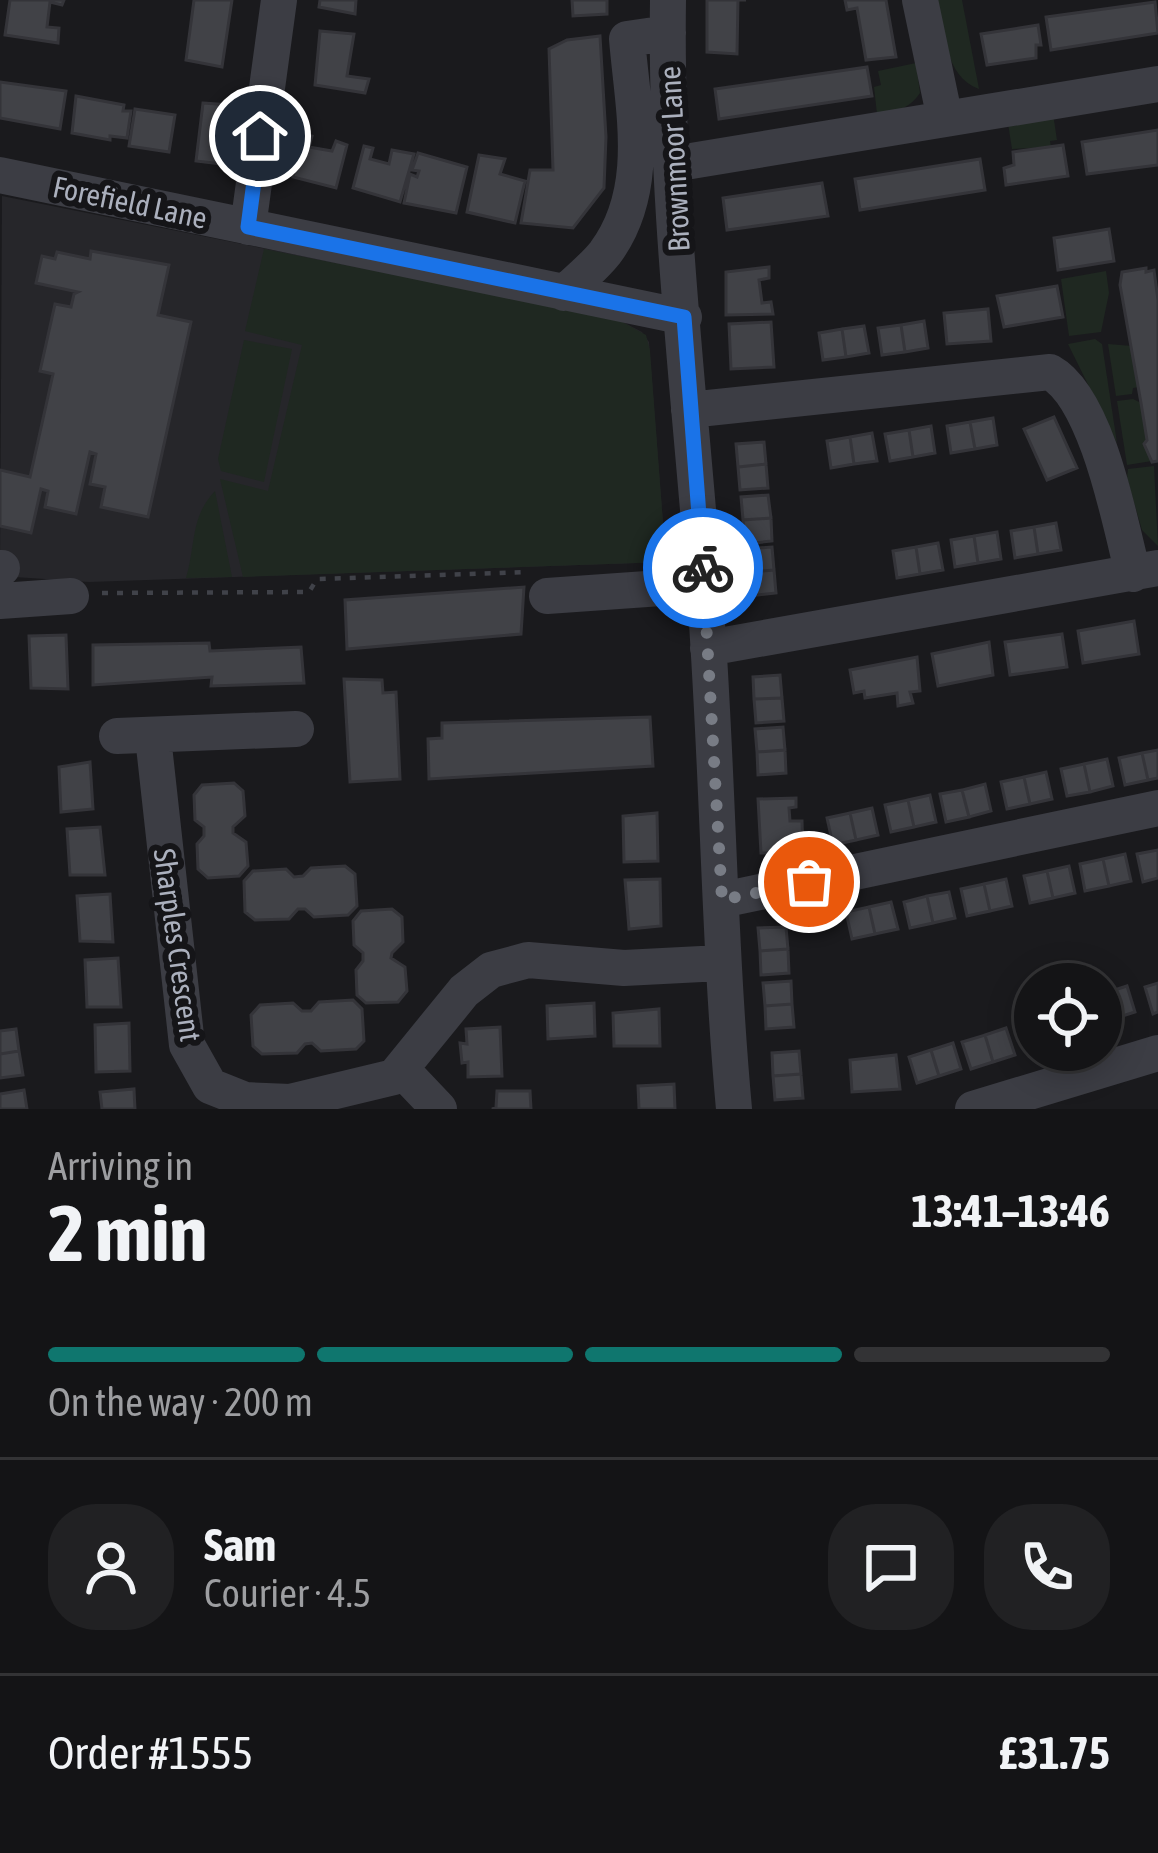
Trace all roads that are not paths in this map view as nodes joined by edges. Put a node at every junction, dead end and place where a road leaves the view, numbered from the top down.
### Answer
1 (279, 0) edge
2 (920, 0) edge
3 (668, 16) edge
4 (1158, 83) edge
5 (945, 119) junction
6 (673, 164) junction
7 (0, 176) edge
8 (248, 227) junction
9 (565, 293) junction
10 (684, 317) junction
11 (689, 410) junction
12 (1146, 571) edge
13 (1, 579) edge
14 (537, 584) road end
15 (704, 585) junction
16 (71, 596) road end
17 (708, 649) junction
18 (296, 729) dead end
19 (1158, 808) edge
20 (722, 900) junction
21 (721, 963) junction
22 (1158, 1053) edge
23 (403, 1070) junction
24 (205, 1098) edge
25 (439, 1109) edge
26 (734, 1109) edge
27 (973, 1109) edge

1 - 8 street
2 - 5 street
3 - 6 street, Brownmoor Lane
3 - 9 street
4 - 5 street
5 - 6 street
6 - 10 street, Brownmoor Lane
7 - 8 street, Forefield Lane
8 - 9 street, Forefield Lane
9 - 10 street, Forefield Lane
10 - 11 street, Brownmoor Lane
11 - 12 street
11 - 15 street, Brownmoor Lane
12 - 17 street
13 - 16 street
14 - 15 street
15 - 17 street, Brownmoor Lane
17 - 20 street, Brownmoor Lane
18 - 24 street, Sharples Crescent
19 - 20 street
20 - 21 street, Brownmoor Lane
21 - 23 street
21 - 26 street, Brownmoor Lane
22 - 27 street
23 - 24 street, Sharples Crescent
23 - 25 street

